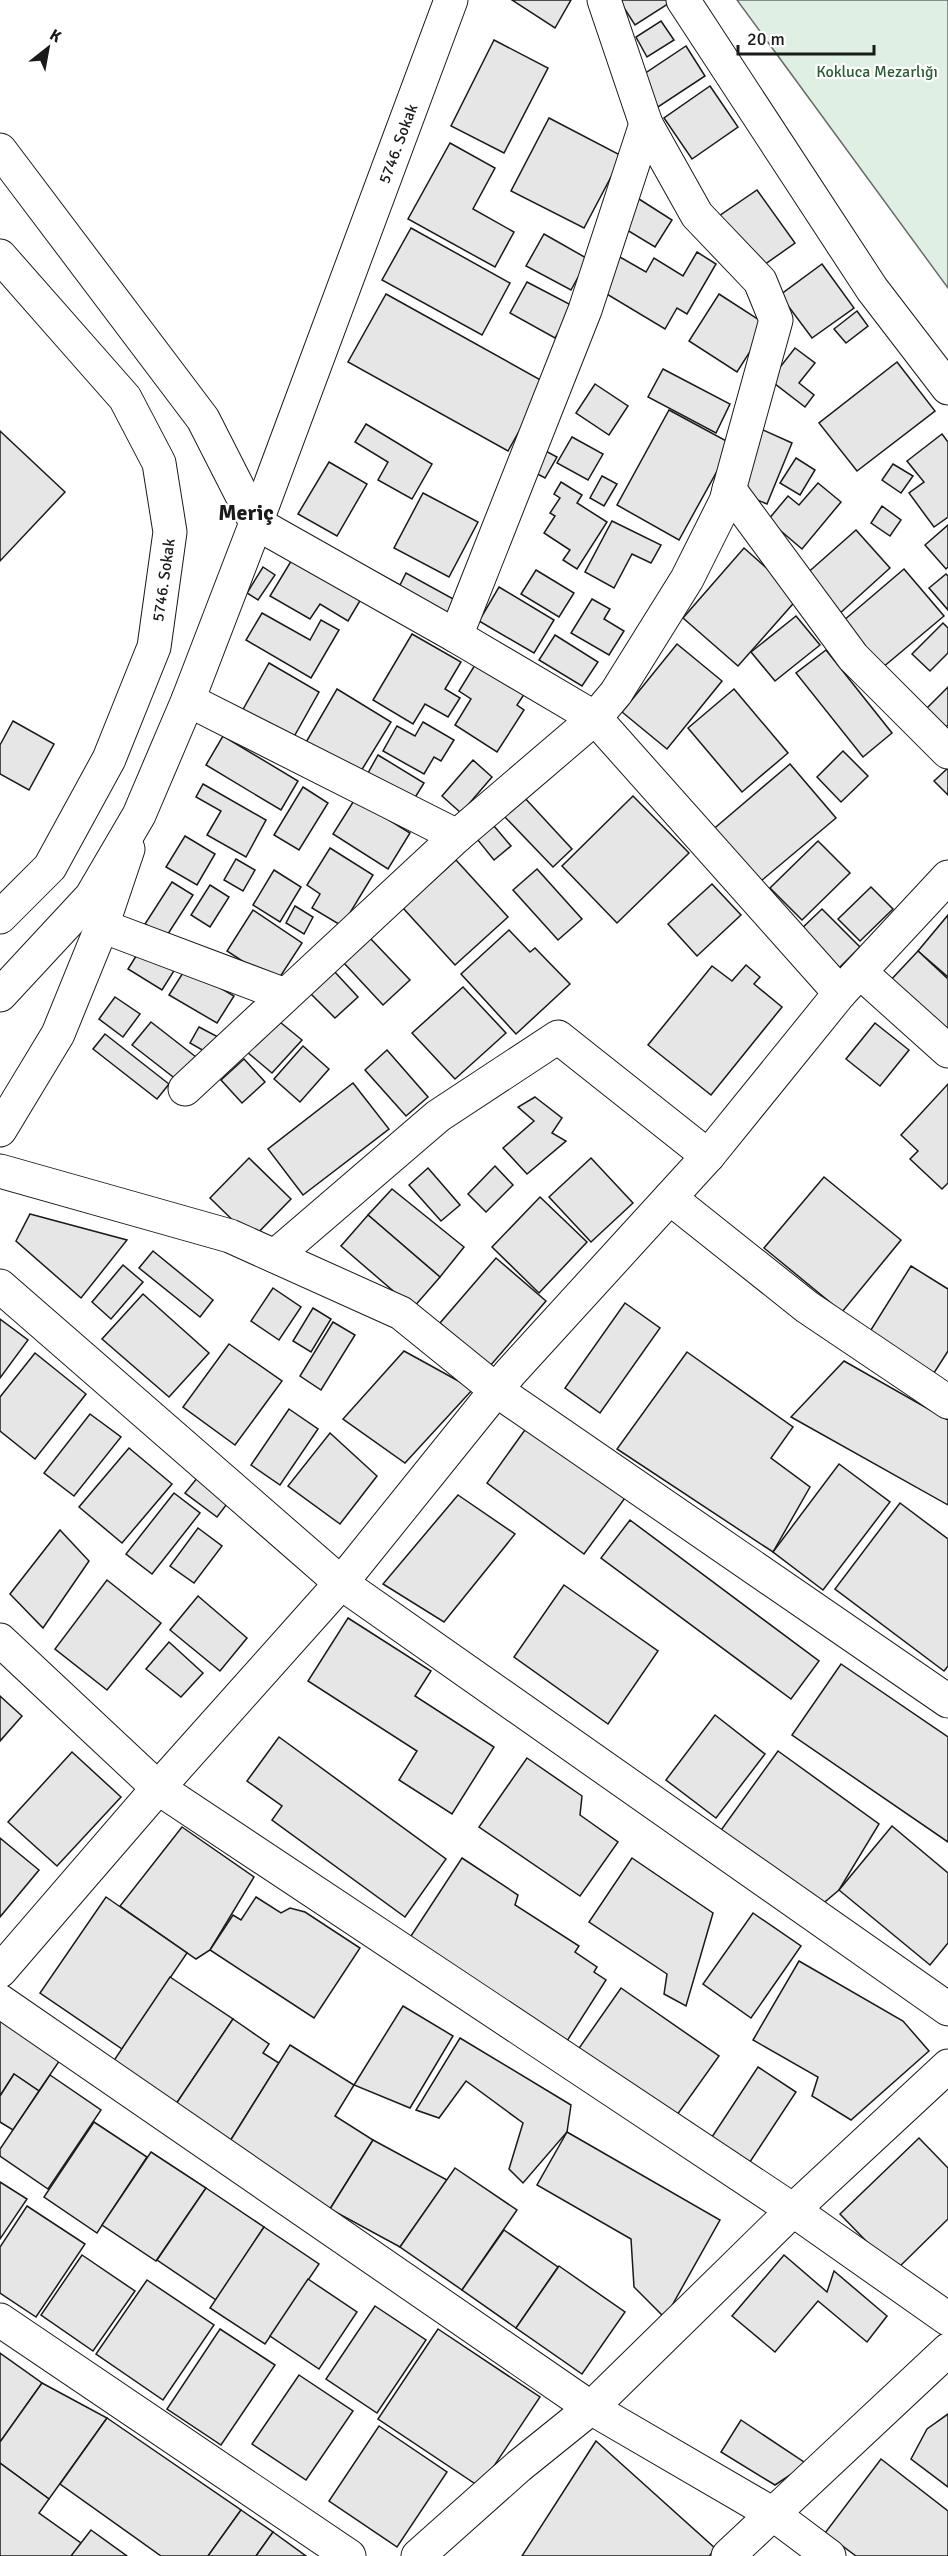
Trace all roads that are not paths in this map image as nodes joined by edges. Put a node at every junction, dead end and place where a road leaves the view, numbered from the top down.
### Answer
1 (451, 0) edge
2 (604, 0) edge
3 (683, 0) edge
4 (646, 124) junction
5 (0, 150) edge
6 (0, 256) edge
7 (948, 388) edge
8 (729, 489) junction
9 (256, 523) junction
10 (456, 636) junction
11 (188, 700) junction
12 (595, 718) junction
13 (948, 752) edge
14 (139, 815) junction
15 (457, 836) junction
16 (948, 877) edge
17 (0, 917) edge
18 (102, 926) junction
19 (850, 983) junction
20 (0, 995) edge
21 (285, 995) junction
22 (948, 1051) edge
23 (185, 1089) dead end
24 (0, 1130) edge
25 (708, 1156) junction
26 (0, 1171) edge
27 (670, 1198) junction
28 (275, 1256) junction
29 (0, 1286) edge
30 (496, 1390) junction
31 (948, 1402) edge
32 (340, 1583) junction
33 (0, 1640) edge
34 (948, 1701) edge
35 (158, 1788) junction
36 (0, 1971) edge
37 (0, 2001) edge
38 (948, 2009) edge
39 (948, 2066) edge
40 (793, 2210) junction
41 (948, 2319) edge
42 (0, 2320) edge
43 (948, 2350) edge
44 (591, 2408) junction
45 (773, 2514) junction
46 (349, 2556) edge
47 (418, 2556) edge
48 (728, 2556) edge
49 (829, 2556) edge

1 - 9 street, 5746. Sokak
2 - 4 street
3 - 7 street
4 - 8 street
4 - 10 street
5 - 9 street
6 - 17 street, 5746. Sokak
8 - 12 street
8 - 13 street
9 - 10 street
9 - 11 street, 5746. Sokak
10 - 12 street
11 - 14 street, 5746. Sokak
11 - 15 street
12 - 15 street
12 - 19 street
14 - 18 street
14 - 20 street
15 - 21 street
16 - 19 street
18 - 21 street
18 - 24 street
19 - 22 street
19 - 25 street
21 - 23 street
25 - 27 street
25 - 28 street
26 - 28 street
27 - 30 street
27 - 31 street
28 - 30 street
29 - 32 street
30 - 32 street
30 - 34 street
32 - 35 street
32 - 38 street
33 - 35 street
35 - 36 street
35 - 40 street
37 - 44 street
39 - 40 street
40 - 41 street
40 - 44 street
42 - 46 street
43 - 45 street
44 - 45 street
44 - 47 street
45 - 48 street
45 - 49 street

